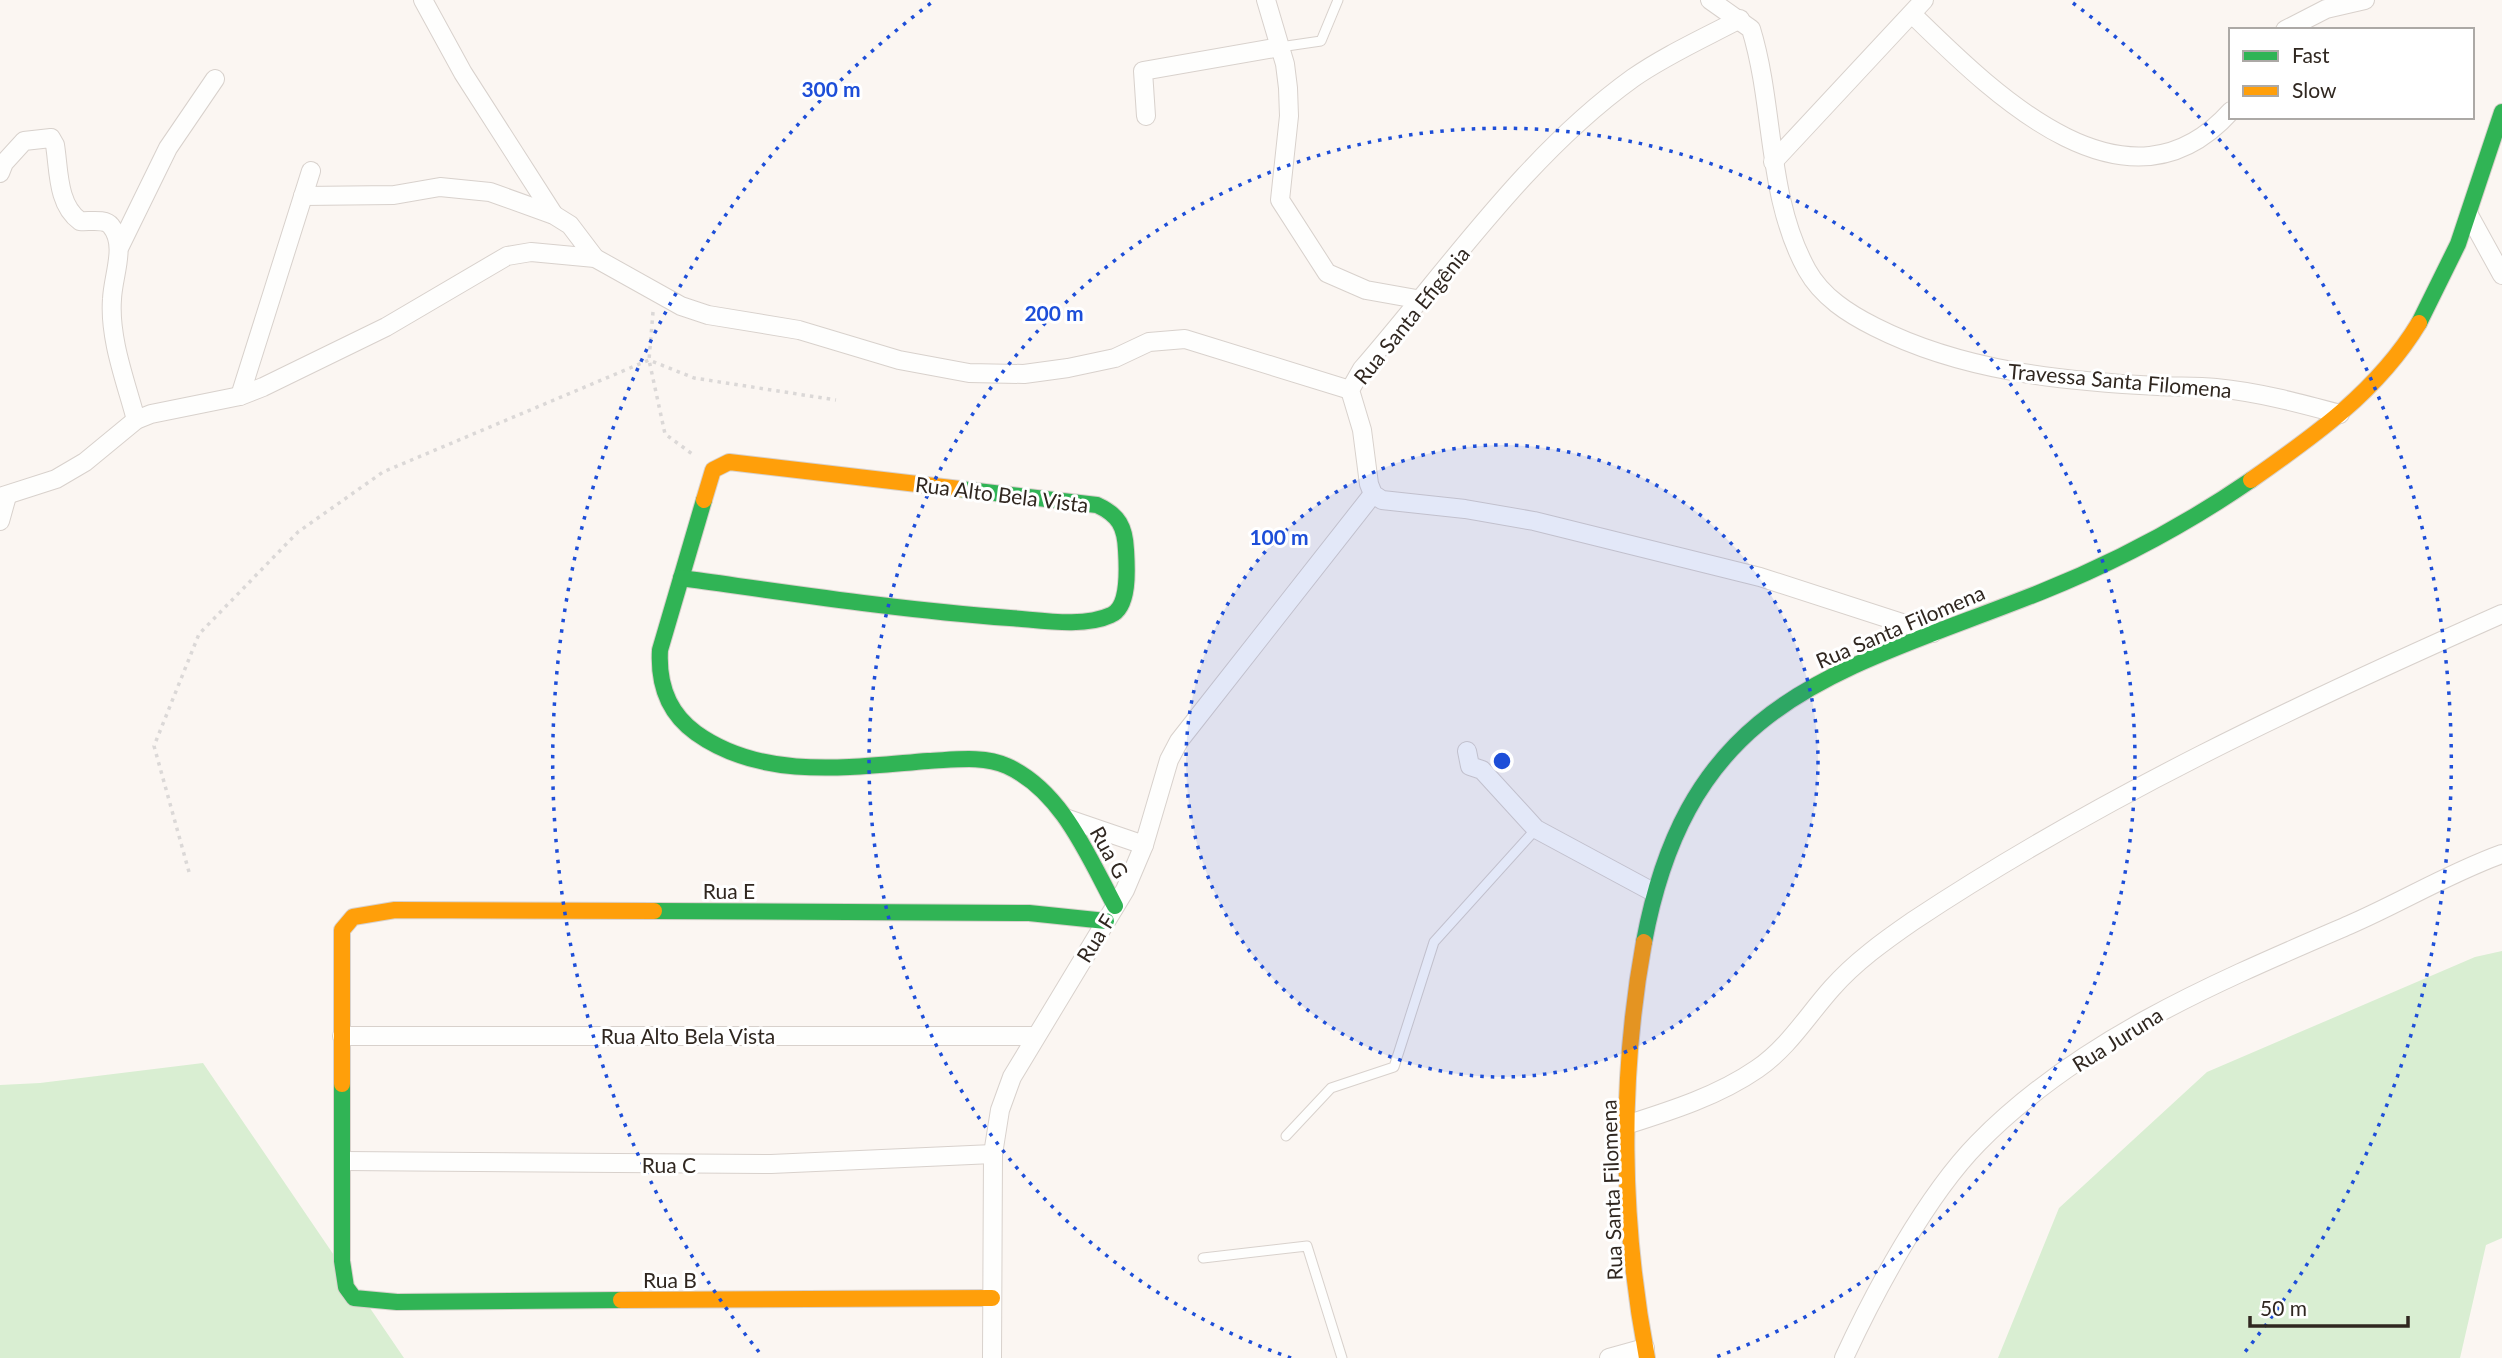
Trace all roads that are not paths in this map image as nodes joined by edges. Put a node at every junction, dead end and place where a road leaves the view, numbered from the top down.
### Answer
1 (423, 0) edge
2 (1266, 0) edge
3 (1338, 0) edge
4 (1710, 0) edge
5 (1924, 0) edge
6 (2365, 0) edge
7 (1912, 14) junction
8 (1740, 19) junction
9 (2289, 28) edge
10 (1280, 47) junction
11 (215, 79) dead end
12 (2502, 112) edge
13 (2229, 113) edge
14 (1146, 117) dead end
15 (1773, 162) junction
16 (312, 171) dead end
17 (0, 173) edge
18 (303, 196) junction
19 (554, 215) junction
20 (2469, 215) junction
21 (120, 246) junction
22 (594, 258) junction
23 (2502, 275) edge
24 (1422, 300) junction
25 (1350, 390) junction
26 (240, 396) junction
27 (2340, 414) junction
28 (136, 421) junction
29 (1373, 494) junction
30 (4, 496) edge
31 (0, 521) edge
32 (681, 578) junction
33 (2502, 614) edge
34 (1933, 633) junction
35 (1467, 751) dead end
36 (1068, 819) junction
37 (1536, 829) junction
38 (1144, 845) junction
39 (2502, 854) edge
40 (1653, 892) junction
41 (1115, 906) junction
42 (1105, 921) junction
43 (342, 1036) junction
44 (1034, 1036) junction
45 (1626, 1125) junction
46 (1286, 1136) dead end
47 (993, 1154) junction
48 (344, 1161) junction
49 (1203, 1258) dead end
50 (992, 1298) junction
51 (1646, 1353) edge
52 (992, 1358) edge
53 (1342, 1358) edge
54 (1609, 1358) edge
55 (1844, 1358) edge

1 - 19 street
2 - 10 street
3 - 10 lane
4 - 8 street, Travessa Santa Filomena
5 - 7 street
6 - 9 street
7 - 13 street
7 - 15 street
8 - 15 street, Travessa Santa Filomena
8 - 24 street, Rua Santa Efigênia
10 - 14 street
10 - 24 street
11 - 21 street
12 - 20 street, Rua Santa Filomena
15 - 27 street, Travessa Santa Filomena
16 - 18 street
17 - 21 street
18 - 19 street
18 - 26 street
19 - 22 street
20 - 23 street
20 - 27 street, Rua Santa Filomena
21 - 28 street
22 - 25 street
22 - 26 street
24 - 25 street, Rua Santa Efigênia
25 - 29 street, Rua Santa Efigênia
26 - 28 street
27 - 34 street, Rua Santa Filomena
28 - 30 street
29 - 34 street
29 - 38 street, Rua F
30 - 31 street
32 - 32 street, Rua Alto Bela Vista
32 - 36 street
33 - 45 street
34 - 40 street, Rua Santa Filomena
35 - 37 street
36 - 38 street
36 - 41 street, Rua G
37 - 40 street
37 - 46 lane
38 - 41 street, Rua F
39 - 55 street, Rua Juruna
40 - 45 street, Rua Santa Filomena
41 - 42 street, Rua F
42 - 43 street, Rua E
42 - 44 street, Rua F
43 - 44 street, Rua Alto Bela Vista
43 - 48 street
44 - 47 street, Rua F
45 - 51 street, Rua Santa Filomena
47 - 48 street, Rua C
47 - 50 street, Rua F
48 - 50 street, Rua B
49 - 53 lane
50 - 52 street, Rua F
51 - 54 street

